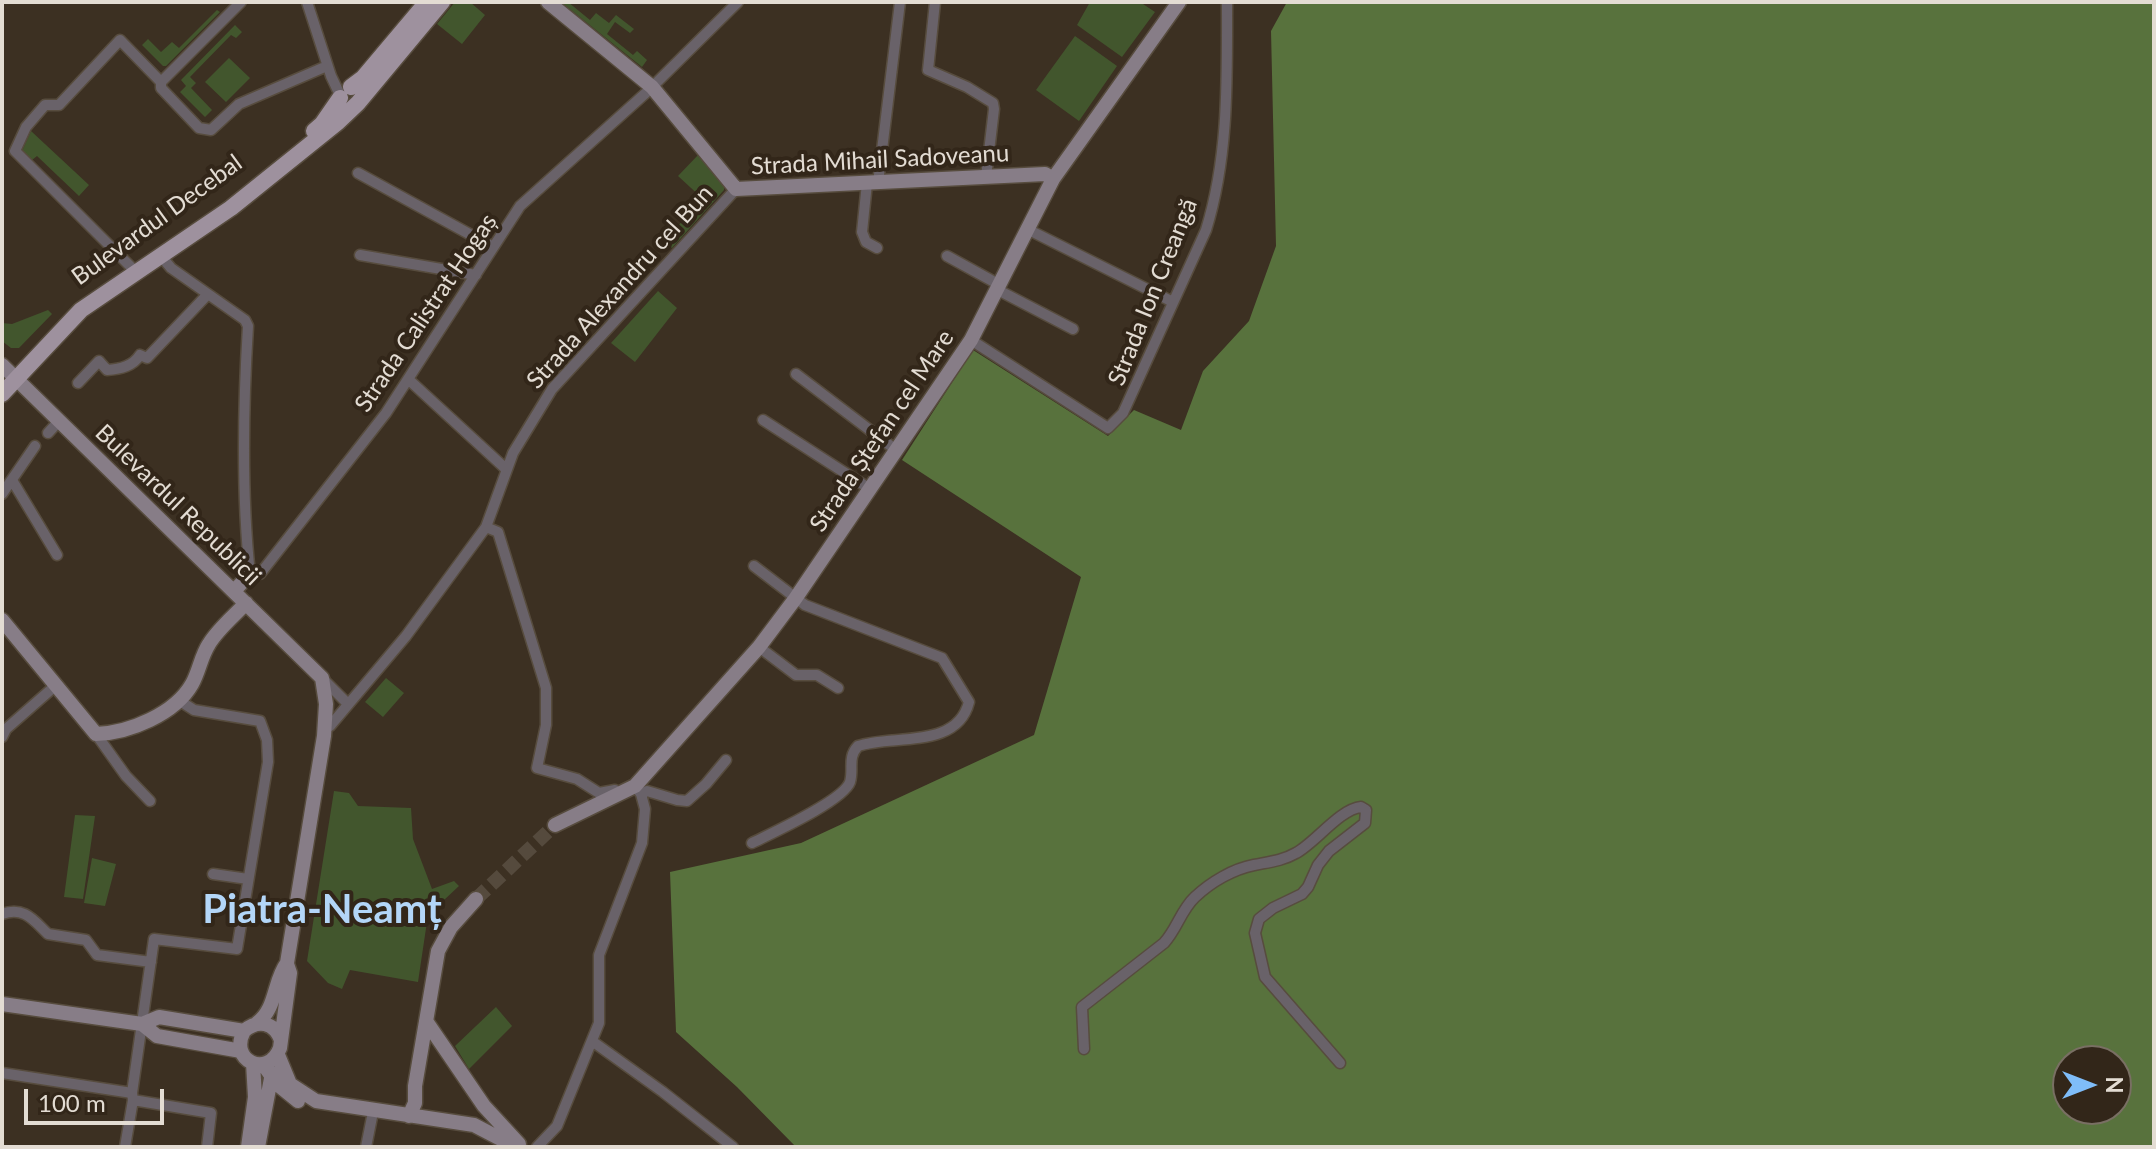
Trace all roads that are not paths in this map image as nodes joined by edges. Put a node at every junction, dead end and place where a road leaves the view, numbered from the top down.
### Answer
1 (241, 2) edge
2 (307, 2) edge
3 (427, 2) edge
4 (442, 2) edge
5 (548, 2) edge
6 (738, 2) edge
7 (900, 2) edge
8 (935, 2) edge
9 (1179, 2) edge
10 (1227, 2) edge
11 (329, 71) junction
12 (161, 82) junction
13 (652, 87) junction
14 (349, 95) junction
15 (358, 173) dead end
16 (986, 177) junction
17 (1053, 179) junction
18 (873, 183) junction
19 (736, 189) junction
20 (1027, 229) junction
21 (493, 247) junction
22 (877, 248) dead end
23 (360, 255) dead end
24 (161, 256) junction
25 (947, 256) dead end
26 (131, 267) junction
27 (476, 275) junction
28 (997, 287) junction
29 (208, 294) junction
30 (1173, 302) junction
31 (1073, 329) dead end
32 (971, 340) junction
33 (796, 374) dead end
34 (7, 379) edge
35 (408, 379) junction
36 (78, 383) dead end
37 (763, 420) dead end
38 (59, 421) junction
39 (48, 433) dead end
40 (35, 446) dead end
41 (896, 450) junction
42 (506, 469) junction
43 (12, 480) junction
44 (870, 489) junction
45 (2, 494) edge
46 (486, 527) junction
47 (57, 555) dead end
48 (754, 566) dead end
49 (250, 574) junction
50 (234, 591) junction
51 (795, 599) junction
52 (246, 603) junction
53 (2, 620) edge
54 (759, 647) junction
55 (322, 678) junction
56 (55, 686) junction
57 (838, 688) dead end
58 (180, 701) junction
59 (348, 704) junction
60 (325, 729) junction
61 (96, 734) junction
62 (2, 737) edge
63 (726, 760) dead end
64 (635, 790) junction
65 (150, 801) dead end
66 (555, 825) tunnel mouth
67 (752, 843) dead end
68 (213, 874) dead end
69 (248, 879) junction
70 (476, 899) tunnel mouth
71 (2, 914) edge
72 (151, 962) junction
73 (287, 963) junction
74 (2, 1004) edge
75 (426, 1021) junction
76 (250, 1027) junction
77 (146, 1028) junction
78 (592, 1041) junction
79 (1084, 1049) dead end
80 (241, 1051) junction
81 (270, 1056) junction
82 (1340, 1063) dead end
83 (2, 1073) edge
84 (271, 1078) junction
85 (415, 1086) junction
86 (133, 1096) junction
87 (301, 1104) junction
88 (265, 1109) junction
89 (406, 1111) junction
90 (372, 1117) junction
91 (125, 1147) edge
92 (207, 1147) edge
93 (248, 1147) edge
94 (258, 1147) edge
95 (366, 1147) edge
96 (516, 1147) edge
97 (522, 1147) edge
98 (537, 1147) edge
99 (733, 1147) edge

1 - 12 street
2 - 11 street
3 - 14 main road, Bulevardul Decebal
4 - 14 main road, Bulevardul Decebal
5 - 13 street, Strada Mihail Sadoveanu
6 - 13 street, Strada Calistrat Hogaș
7 - 18 street
8 - 16 street
9 - 17 street, Strada Ștefan cel Mare
10 - 30 street, Strada Ion Creangă
11 - 12 street
11 - 14 street
12 - 26 street
13 - 19 street, Strada Mihail Sadoveanu
13 - 21 street, Strada Calistrat Hogaș
14 - 24 main road, Bulevardul Decebal
14 - 26 main road, Bulevardul Decebal
15 - 21 street
16 - 17 street, Strada Mihail Sadoveanu
16 - 18 street, Strada Mihail Sadoveanu
17 - 20 street, Strada Ștefan cel Mare
18 - 19 street, Strada Mihail Sadoveanu
18 - 22 street
19 - 42 street, Strada Alexandru cel Bun
20 - 28 street, Strada Ștefan cel Mare
20 - 30 street
21 - 27 street, Strada Calistrat Hogaș
23 - 27 street
24 - 29 street
24 - 34 main road, Bulevardul Decebal
25 - 28 street
26 - 34 main road, Bulevardul Decebal
27 - 35 street, Strada Calistrat Hogaș
28 - 31 street
28 - 32 street, Strada Ștefan cel Mare
29 - 36 street
29 - 49 street
30 - 32 street, Strada Ion Creangă
32 - 41 street, Strada Ștefan cel Mare
33 - 41 street
34 - 38 street, Bulevardul Republicii
35 - 42 street
35 - 49 street, Strada Calistrat Hogaș
37 - 44 street
38 - 39 street
38 - 50 street, Bulevardul Republicii
40 - 43 street
41 - 44 street, Strada Ștefan cel Mare
42 - 46 street, Strada Alexandru cel Bun
43 - 45 street
43 - 47 street
44 - 51 street, Strada Ștefan cel Mare
46 - 59 street, Strada Alexandru cel Bun
46 - 64 street
48 - 51 street
49 - 50 street
50 - 52 street, Bulevardul Republicii
51 - 54 street, Strada Ștefan cel Mare
51 - 67 street
52 - 55 street, Bulevardul Republicii
52 - 58 street
53 - 56 street
54 - 57 street
54 - 64 street, Strada Ștefan cel Mare
55 - 59 street
55 - 60 street
56 - 61 street
56 - 62 street
58 - 61 street
58 - 69 street
59 - 60 street, Strada Alexandru cel Bun
60 - 73 street
61 - 65 street
63 - 64 street
64 - 66 street, Strada Ștefan cel Mare
64 - 78 street
68 - 69 street
69 - 72 street
70 - 75 street
71 - 72 street
72 - 77 street
73 - 76 street
73 - 81 street
74 - 77 street
75 - 85 street
75 - 97 street
76 - 77 street
76 - 80 street
76 - 81 street
77 - 80 street
77 - 86 street
78 - 98 street
78 - 99 street
79 - 82 street
80 - 81 street
81 - 84 street
81 - 89 street
81 - 93 street
83 - 86 street
84 - 87 street
84 - 88 street
85 - 89 street
85 - 89 street
86 - 91 street
86 - 92 street
87 - 88 street
87 - 90 street
88 - 94 street
89 - 90 street
89 - 96 street
90 - 95 street

